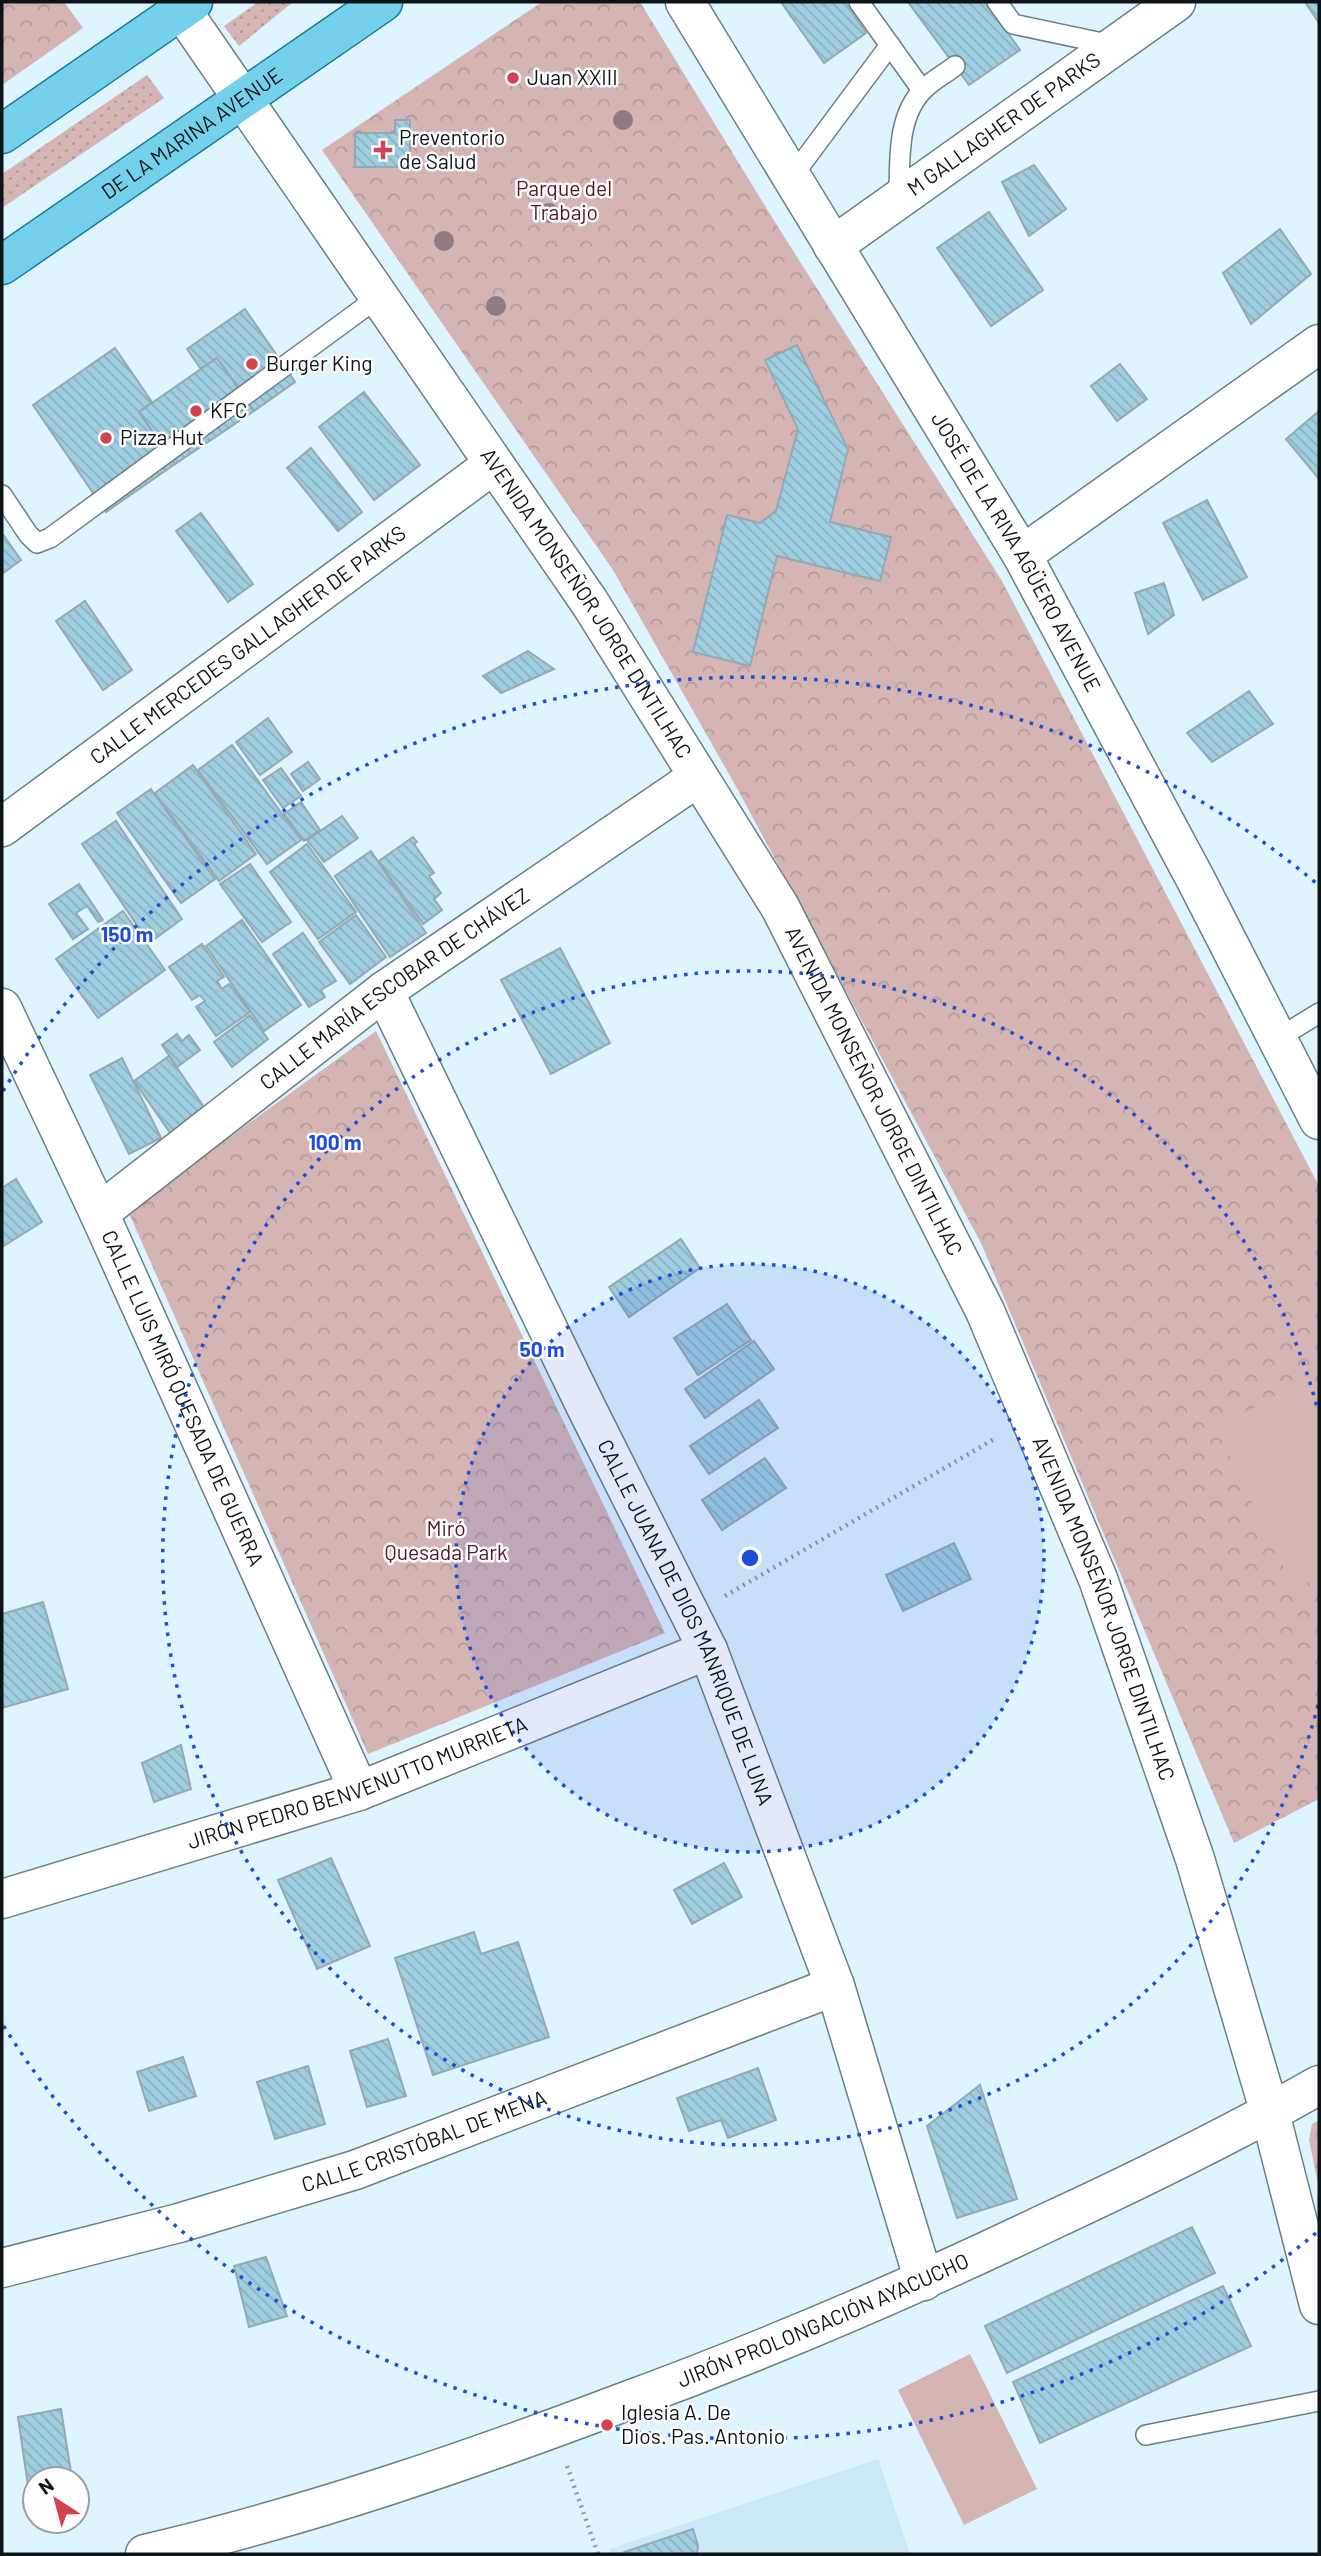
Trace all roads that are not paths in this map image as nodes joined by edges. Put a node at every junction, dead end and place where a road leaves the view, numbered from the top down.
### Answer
1 (383, 2) edge
2 (685, 2) edge
3 (859, 2) edge
4 (997, 2) edge
5 (1176, 2) edge
6 (183, 4) edge
7 (890, 45) junction
8 (1116, 46) junction
9 (955, 66) dead end
10 (922, 90) junction
11 (243, 98) junction
12 (2, 134) edge
13 (791, 178) junction
14 (899, 198) junction
15 (833, 246) junction
16 (2, 265) edge
17 (380, 296) junction
18 (1319, 344) edge
19 (495, 464) junction
20 (2, 495) edge
21 (1022, 555) junction
22 (698, 778) junction
23 (2, 827) edge
24 (383, 991) junction
25 (2, 1008) edge
26 (1319, 1013) edge
27 (1278, 1039) junction
28 (1319, 1120) edge
29 (99, 1213) junction
30 (708, 1650) junction
31 (359, 1791) junction
32 (2, 1899) edge
33 (835, 1986) junction
34 (1319, 2085) edge
35 (1270, 2113) junction
36 (2, 2268) edge
37 (924, 2281) junction
38 (1319, 2305) edge
39 (1319, 2401) edge
40 (1146, 2434) dead end
41 (145, 2554) edge

1 - 11 main road, DE LA MARINA AVENUE
2 - 13 street, JOSÉ DE LA RIVA AGÜERO AVENUE
3 - 7 lane
4 - 8 lane
5 - 8 street, M GALLAGHER DE PARKS
6 - 11 street, AVENIDA MONSEÑOR JORGE DINTILHAC
6 - 12 main road
7 - 10 lane
7 - 13 lane
8 - 14 street, M GALLAGHER DE PARKS
9 - 10 lane
10 - 14 lane
11 - 16 main road, DE LA MARINA AVENUE
11 - 17 street, AVENIDA MONSEÑOR JORGE DINTILHAC
13 - 15 street, JOSÉ DE LA RIVA AGÜERO AVENUE
14 - 15 street, M GALLAGHER DE PARKS
15 - 21 street, JOSÉ DE LA RIVA AGÜERO AVENUE
17 - 19 street, AVENIDA MONSEÑOR JORGE DINTILHAC
17 - 20 lane
18 - 21 street
19 - 22 street, AVENIDA MONSEÑOR JORGE DINTILHAC
19 - 23 street, CALLE MERCEDES GALLAGHER DE PARKS
21 - 27 street, JOSÉ DE LA RIVA AGÜERO AVENUE
22 - 24 street, CALLE MARÍA ESCOBAR DE CHÁVEZ
22 - 35 street, AVENIDA MONSEÑOR JORGE DINTILHAC
24 - 29 street, CALLE MARÍA ESCOBAR DE CHÁVEZ
24 - 30 street, CALLE JUANA DE DIOS MANRIQUE DE LUNA
25 - 29 street, CALLE LUIS MIRÓ QUESADA DE GUERRA
26 - 27 lane
27 - 28 street, JOSÉ DE LA RIVA AGÜERO AVENUE
29 - 31 street, CALLE LUIS MIRÓ QUESADA DE GUERRA
30 - 31 street, JIRÓN PEDRO BENVENUTTO MURRIETA
30 - 33 street, CALLE JUANA DE DIOS MANRIQUE DE LUNA
31 - 32 street, JIRÓN PEDRO BENVENUTTO MURRIETA
33 - 36 street, CALLE CRISTÓBAL DE MENA
33 - 37 street, CALLE JUANA DE DIOS MANRIQUE DE LUNA
34 - 35 street, JIRÓN PROLONGACIÓN AYACUCHO
35 - 37 street, JIRÓN PROLONGACIÓN AYACUCHO
35 - 38 street, AVENIDA MONSEÑOR JORGE DINTILHAC
37 - 41 street, JIRÓN PROLONGACIÓN AYACUCHO
39 - 40 lane

